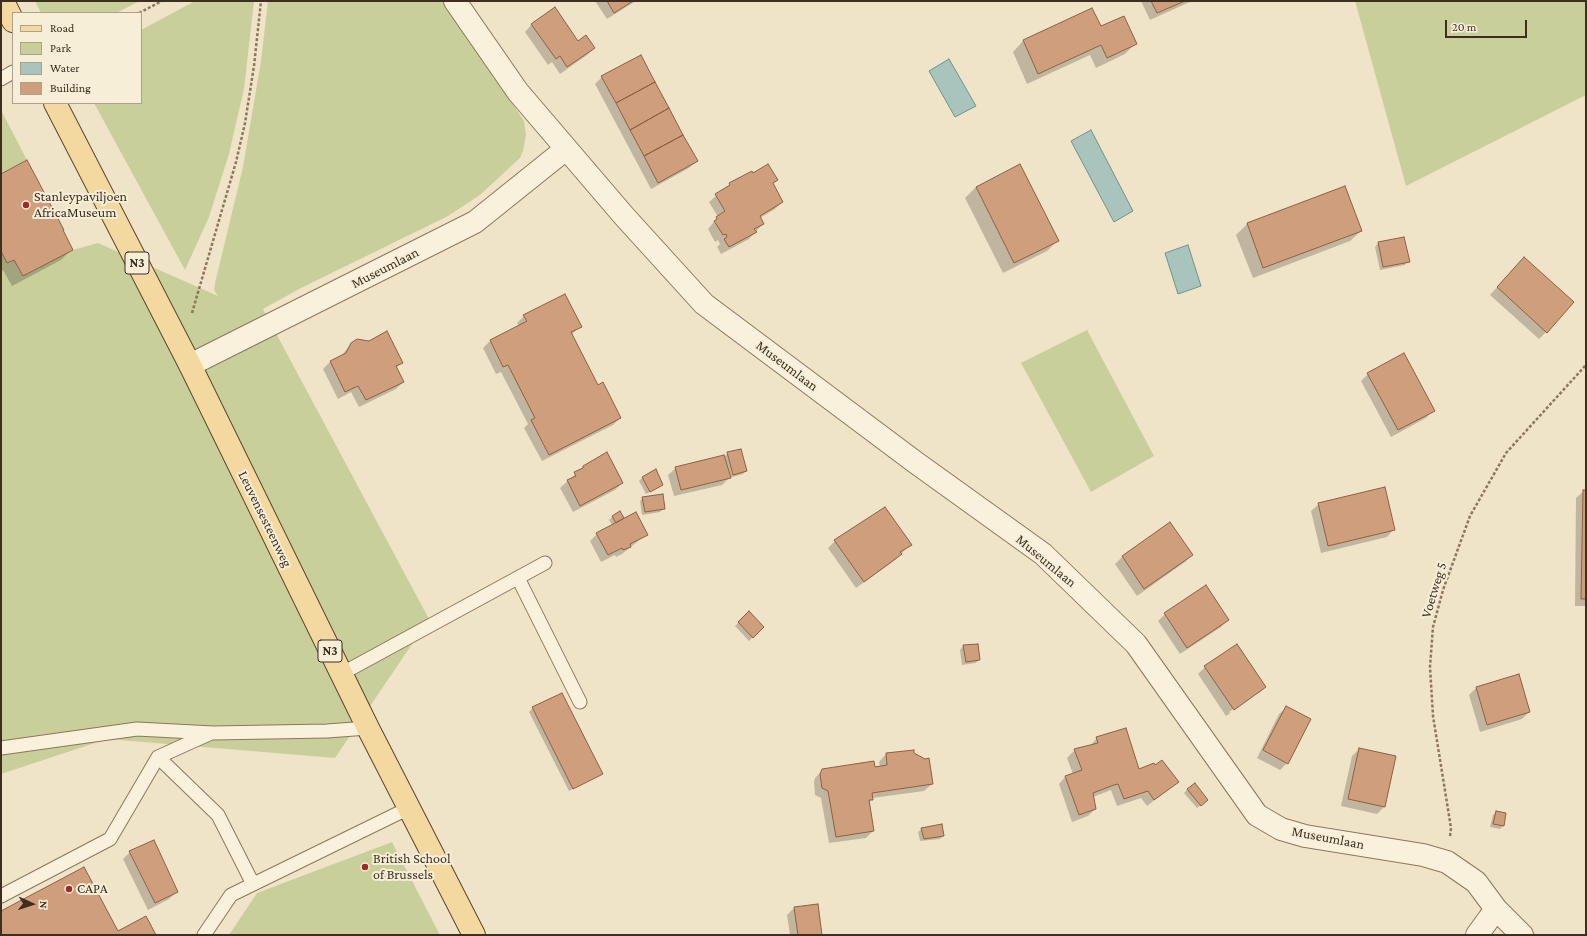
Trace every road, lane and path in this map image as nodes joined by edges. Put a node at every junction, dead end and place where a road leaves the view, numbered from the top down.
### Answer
1 (3, 1) edge
2 (162, 1) edge
3 (261, 1) edge
4 (456, 1) edge
5 (141, 12) edge
6 (12, 19) edge
7 (12, 73) edge
8 (1, 79) edge
9 (56, 104) edge
10 (566, 149) junction
11 (186, 357) junction
12 (1586, 365) edge
13 (545, 563) dead end
14 (518, 578) junction
15 (342, 674) junction
16 (580, 702) dead end
17 (368, 728) junction
18 (213, 733) junction
19 (1, 748) edge
20 (158, 757) junction
21 (409, 808) junction
22 (1447, 862) junction
23 (252, 884) junction
24 (1, 896) edge
25 (1496, 909) junction
26 (204, 935) edge
27 (474, 935) edge
28 (1477, 935) edge
29 (1522, 935) edge

1 - 6 main road
2 - 5 path
3 - 11 path
4 - 10 street, Museumlaan
7 - 8 lane
9 - 11 main road, Leuvensesteenweg / N3
10 - 11 street, Museumlaan
10 - 22 street, Museumlaan
11 - 15 main road, Leuvensesteenweg / N3
12 - 22 path, Voetweg 5
13 - 14 lane
14 - 15 lane
14 - 16 lane
15 - 17 main road, Leuvensesteenweg / N3
17 - 18 lane
17 - 21 main road, Leuvensesteenweg / N3
18 - 19 lane
18 - 20 lane
20 - 23 lane
20 - 24 lane
21 - 23 lane
21 - 27 main road, Leuvensesteenweg / N3
22 - 25 street, Museumlaan
23 - 26 lane
25 - 28 street
25 - 29 street, Museumlaan

